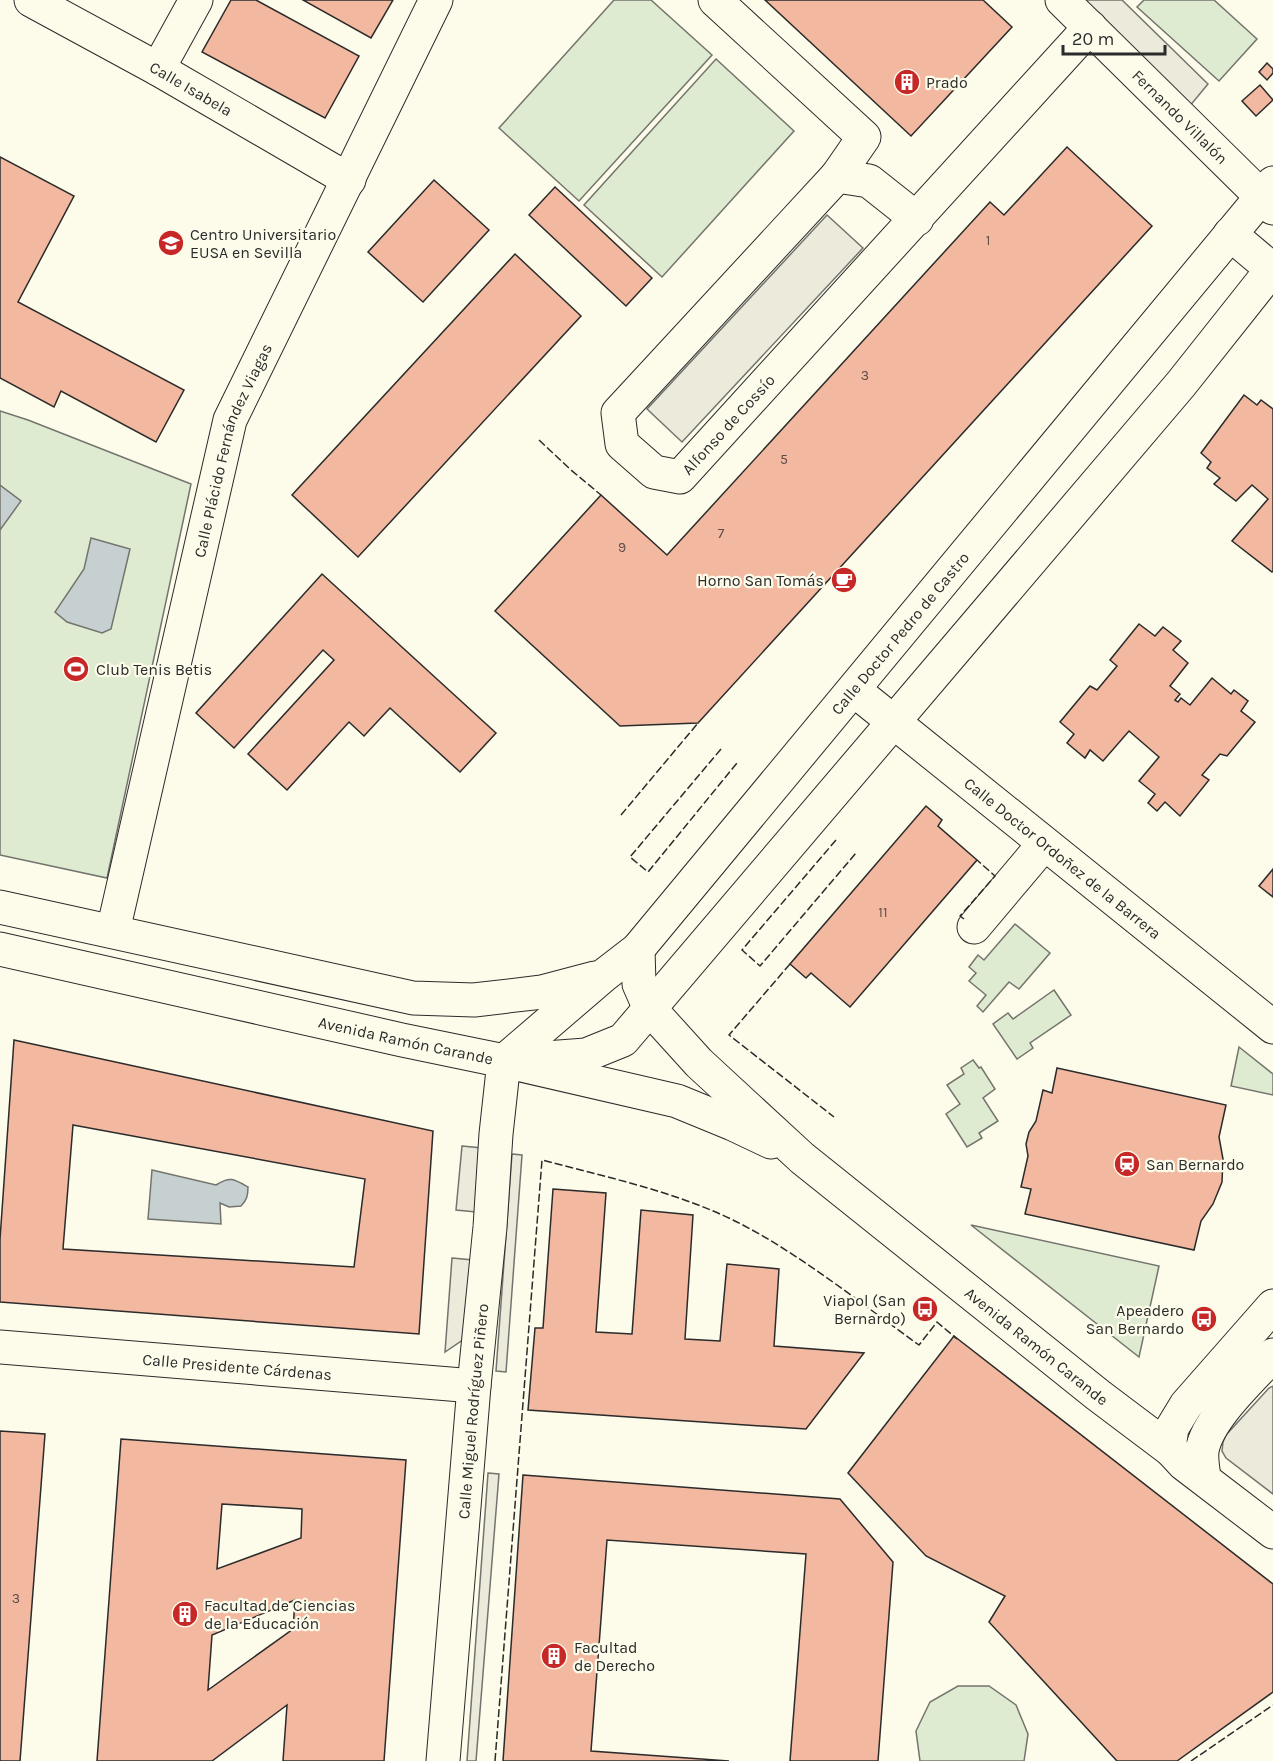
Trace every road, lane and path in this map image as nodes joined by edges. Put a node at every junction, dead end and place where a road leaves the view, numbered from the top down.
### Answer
1 (31, 0) edge
2 (196, 0) edge
3 (436, 0) edge
4 (715, 0) edge
5 (1062, 0) edge
6 (1090, 27) junction
7 (158, 69) junction
8 (837, 176) junction
9 (348, 180) junction
10 (1269, 196) edge
11 (917, 219) junction
12 (1230, 234) junction
13 (1273, 269) edge
14 (854, 690) junction
15 (892, 722) junction
16 (1044, 844) junction
17 (0, 907) edge
18 (974, 927) dead end
19 (113, 932) junction
20 (0, 949) edge
21 (638, 949) junction
22 (603, 976) junction
23 (650, 1009) junction
24 (1273, 1027) edge
25 (504, 1061) junction
26 (802, 1158) junction
27 (1273, 1306) edge
28 (0, 1347) edge
29 (1271, 1360) edge
30 (474, 1386) junction
31 (1171, 1450) junction
32 (1204, 1478) junction
33 (1273, 1532) edge
34 (443, 1761) edge

1 - 7 main road, Calle Isabela
2 - 7 main road
3 - 9 main road, Calle Plácido Fernández Viagas
4 - 8 main road, Alfonso de Cossío
5 - 6 main road, Fernando Villalón
6 - 10 main road, Fernando Villalón
6 - 11 main road, Alfonso de Cossío
7 - 9 main road, Calle Isabela
8 - 11 main road
8 - 11 main road, Alfonso de Cossío
9 - 19 main road, Calle Plácido Fernández Viagas
10 - 12 main road, Calle Doctor Pedro de Castro
12 - 13 main road
12 - 14 main road, Calle Doctor Pedro de Castro
13 - 15 main road
14 - 15 main road, Calle Doctor Ordoñez de la Barrera
14 - 21 main road, Calle Doctor Pedro de Castro
15 - 16 main road, Calle Doctor Ordoñez de la Barrera
15 - 23 main road
16 - 18 main road
16 - 24 main road, Calle Doctor Ordoñez de la Barrera
17 - 19 main road
19 - 22 main road
20 - 25 main road, Avenida Ramón Carande
21 - 22 main road, Calle Doctor Pedro de Castro
21 - 23 main road
22 - 25 main road, Calle Doctor Pedro de Castro
23 - 25 main road
23 - 26 main road, Avenida Ramón Carande
25 - 26 main road, Avenida Ramón Carande
25 - 30 main road, Calle Miguel Rodríguez Piñero
26 - 31 main road, Avenida Ramón Carande
27 - 31 main road
28 - 30 main road, Calle Presidente Cárdenas
29 - 32 main road
30 - 34 main road, Calle Miguel Rodríguez Piñero
31 - 32 main road, Avenida Ramón Carande
32 - 33 main road, Avenida Ramón Carande

